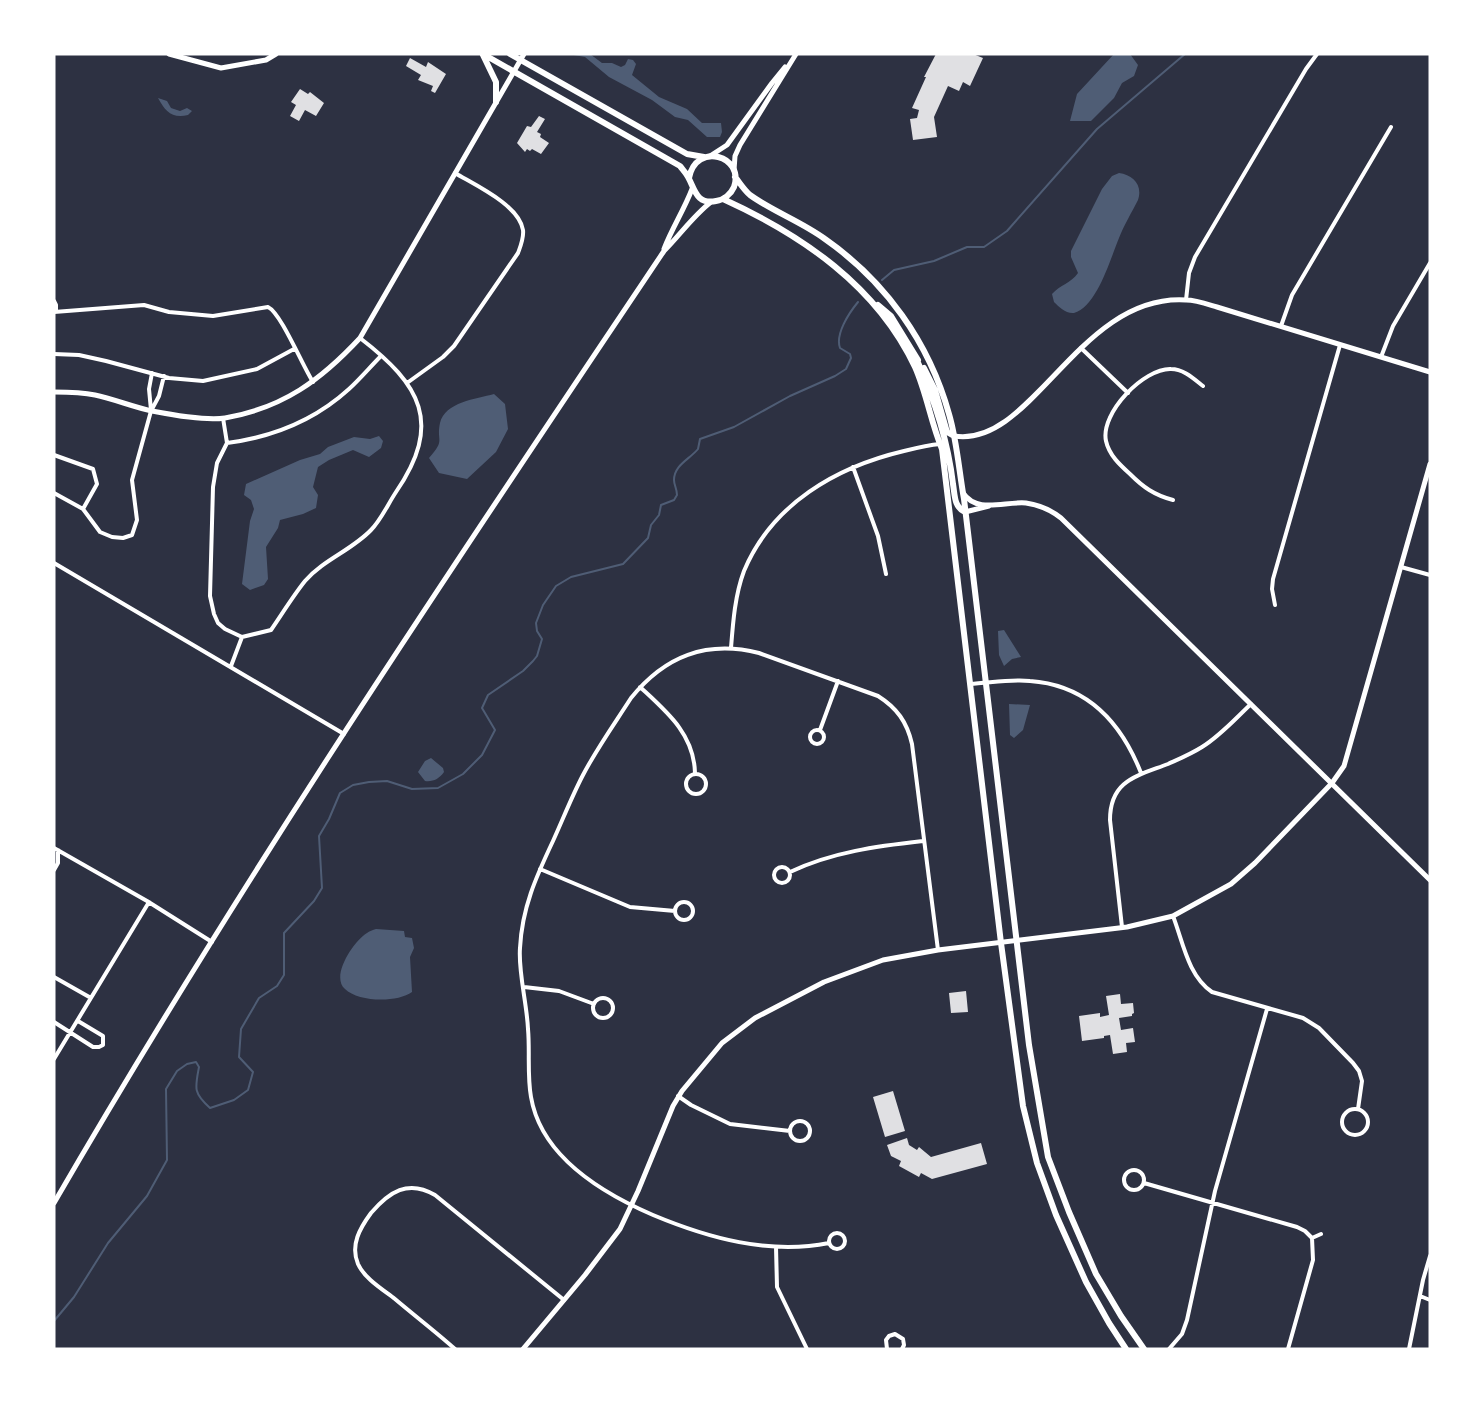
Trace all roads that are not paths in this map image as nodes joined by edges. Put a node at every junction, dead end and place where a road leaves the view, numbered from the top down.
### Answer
1 (169, 54) edge
2 (276, 54) edge
3 (483, 54) edge
4 (510, 54) edge
5 (1317, 54) edge
6 (522, 57) edge
7 (794, 57) edge
8 (514, 71) junction
9 (496, 102) junction
10 (1391, 127) dead end
11 (707, 157) junction
12 (455, 173) junction
13 (735, 174) junction
14 (689, 178) junction
15 (692, 189) junction
16 (723, 199) junction
17 (711, 202) junction
18 (664, 251) junction
19 (1430, 263) edge
20 (872, 300) junction
21 (1186, 300) junction
22 (54, 301) edge
23 (55, 312) edge
24 (1281, 326) junction
25 (360, 339) junction
26 (1341, 344) junction
27 (1081, 348) junction
28 (294, 349) junction
29 (54, 354) edge
30 (381, 356) junction
31 (1381, 357) junction
32 (916, 358) junction
33 (1430, 372) edge
34 (152, 373) junction
35 (164, 376) junction
36 (313, 383) junction
37 (406, 383) junction
38 (1203, 386) dead end
39 (54, 392) edge
40 (1128, 393) junction
41 (151, 411) junction
42 (224, 418) junction
43 (954, 436) junction
44 (227, 443) junction
45 (940, 444) junction
46 (54, 455) edge
47 (1430, 464) edge
48 (852, 467) junction
49 (54, 493) edge
50 (963, 496) junction
51 (1173, 500) dead end
52 (990, 506) junction
53 (83, 509) junction
54 (965, 512) junction
55 (54, 563) edge
56 (1401, 567) junction
57 (886, 574) dead end
58 (1430, 575) edge
59 (1275, 605) dead end
60 (242, 637) junction
61 (732, 648) junction
62 (231, 666) junction
63 (838, 681) junction
64 (985, 683) junction
65 (970, 684) junction
66 (640, 687) junction
67 (1251, 704) junction
68 (820, 730) junction
69 (344, 734) junction
70 (695, 773) junction
71 (1141, 773) junction
72 (1332, 783) junction
73 (923, 842) junction
74 (56, 849) edge
75 (540, 869) junction
76 (54, 870) edge
77 (790, 872) junction
78 (1430, 880) edge
79 (149, 902) junction
80 (675, 911) junction
81 (1173, 916) junction
82 (1122, 927) junction
83 (1016, 940) junction
84 (212, 942) junction
85 (1001, 943) junction
86 (938, 950) junction
87 (54, 977) edge
88 (524, 987) junction
89 (92, 998) junction
90 (594, 1004) junction
91 (1267, 1009) junction
92 (78, 1021) junction
93 (54, 1022) edge
94 (71, 1033) junction
95 (54, 1059) edge
96 (678, 1096) junction
97 (1358, 1109) junction
98 (790, 1131) junction
99 (1144, 1183) junction
100 (1212, 1202) junction
101 (54, 1203) edge
102 (632, 1206) junction
103 (1321, 1234) dead end
104 (1312, 1238) junction
105 (829, 1243) junction
106 (776, 1247) junction
107 (1430, 1256) edge
108 (1420, 1296) junction
109 (1430, 1299) edge
110 (564, 1300) junction
111 (456, 1349) edge
112 (523, 1349) edge
113 (807, 1349) edge
114 (887, 1349) edge
115 (902, 1349) edge
116 (1126, 1349) edge
117 (1144, 1349) edge
118 (1169, 1349) edge
119 (1288, 1349) edge
120 (1409, 1349) edge

1 - 2 street
3 - 8 main road
3 - 9 main road
4 - 6 main road
5 - 21 street
6 - 8 street
6 - 11 main road
7 - 11 street
7 - 13 street
8 - 9 street
8 - 14 main road
9 - 12 street
10 - 24 street
11 - 13 main road
11 - 14 main road
12 - 25 street
12 - 37 street
13 - 16 main road
13 - 43 main road
14 - 15 main road
15 - 17 main road
15 - 18 street
16 - 17 main road
16 - 20 main road
17 - 18 street
18 - 69 street
19 - 31 street
20 - 32 main road
20 - 45 main road
21 - 24 street
21 - 27 street
22 - 23 street
23 - 28 street
24 - 26 street
25 - 30 street
25 - 36 street
26 - 31 street
26 - 59 street
27 - 40 street
27 - 43 street
28 - 35 street
28 - 36 street
29 - 34 street
30 - 37 street
30 - 44 street
31 - 33 street
32 - 43 main road
32 - 54 main road
34 - 35 street
34 - 41 street
35 - 41 street
36 - 42 street
37 - 60 street
38 - 40 street
39 - 41 street
40 - 51 street
41 - 42 street
41 - 53 street
42 - 44 street
43 - 50 main road
44 - 60 street
45 - 48 street
45 - 65 main road
46 - 53 street
47 - 56 street
48 - 57 street
48 - 61 street
49 - 53 street
50 - 52 street
50 - 54 main road
52 - 54 street
52 - 67 street
54 - 64 main road
55 - 62 street
56 - 58 street
56 - 72 street
60 - 62 street
61 - 63 street
61 - 66 street
62 - 69 street
63 - 68 street
63 - 73 street
64 - 65 street
64 - 71 street
64 - 83 main road
65 - 85 main road
66 - 70 street
66 - 75 street
67 - 71 street
67 - 72 street
68 - 68 street
69 - 84 street
70 - 70 street
71 - 82 street
72 - 78 street
72 - 81 street
73 - 77 street
73 - 86 street
74 - 76 street
74 - 79 street
75 - 80 street
75 - 88 street
77 - 77 street
79 - 84 street
79 - 89 street
80 - 80 street
81 - 82 street
81 - 91 street
82 - 83 street
83 - 85 street
83 - 117 main road
84 - 101 street
85 - 86 street
85 - 116 main road
86 - 96 street
87 - 89 street
88 - 90 street
88 - 102 street
89 - 92 street
90 - 90 street
91 - 97 street
91 - 100 street
92 - 94 street
92 - 94 street
93 - 94 street
94 - 95 street
96 - 98 street
96 - 102 street
97 - 97 street
98 - 98 street
99 - 99 street
99 - 100 street
100 - 104 street
100 - 118 street
102 - 106 street
102 - 110 street
103 - 104 street
104 - 119 street
105 - 105 street
105 - 106 street
106 - 113 street
107 - 108 street
108 - 109 street
108 - 120 street
110 - 111 street
110 - 112 street
114 - 115 street

